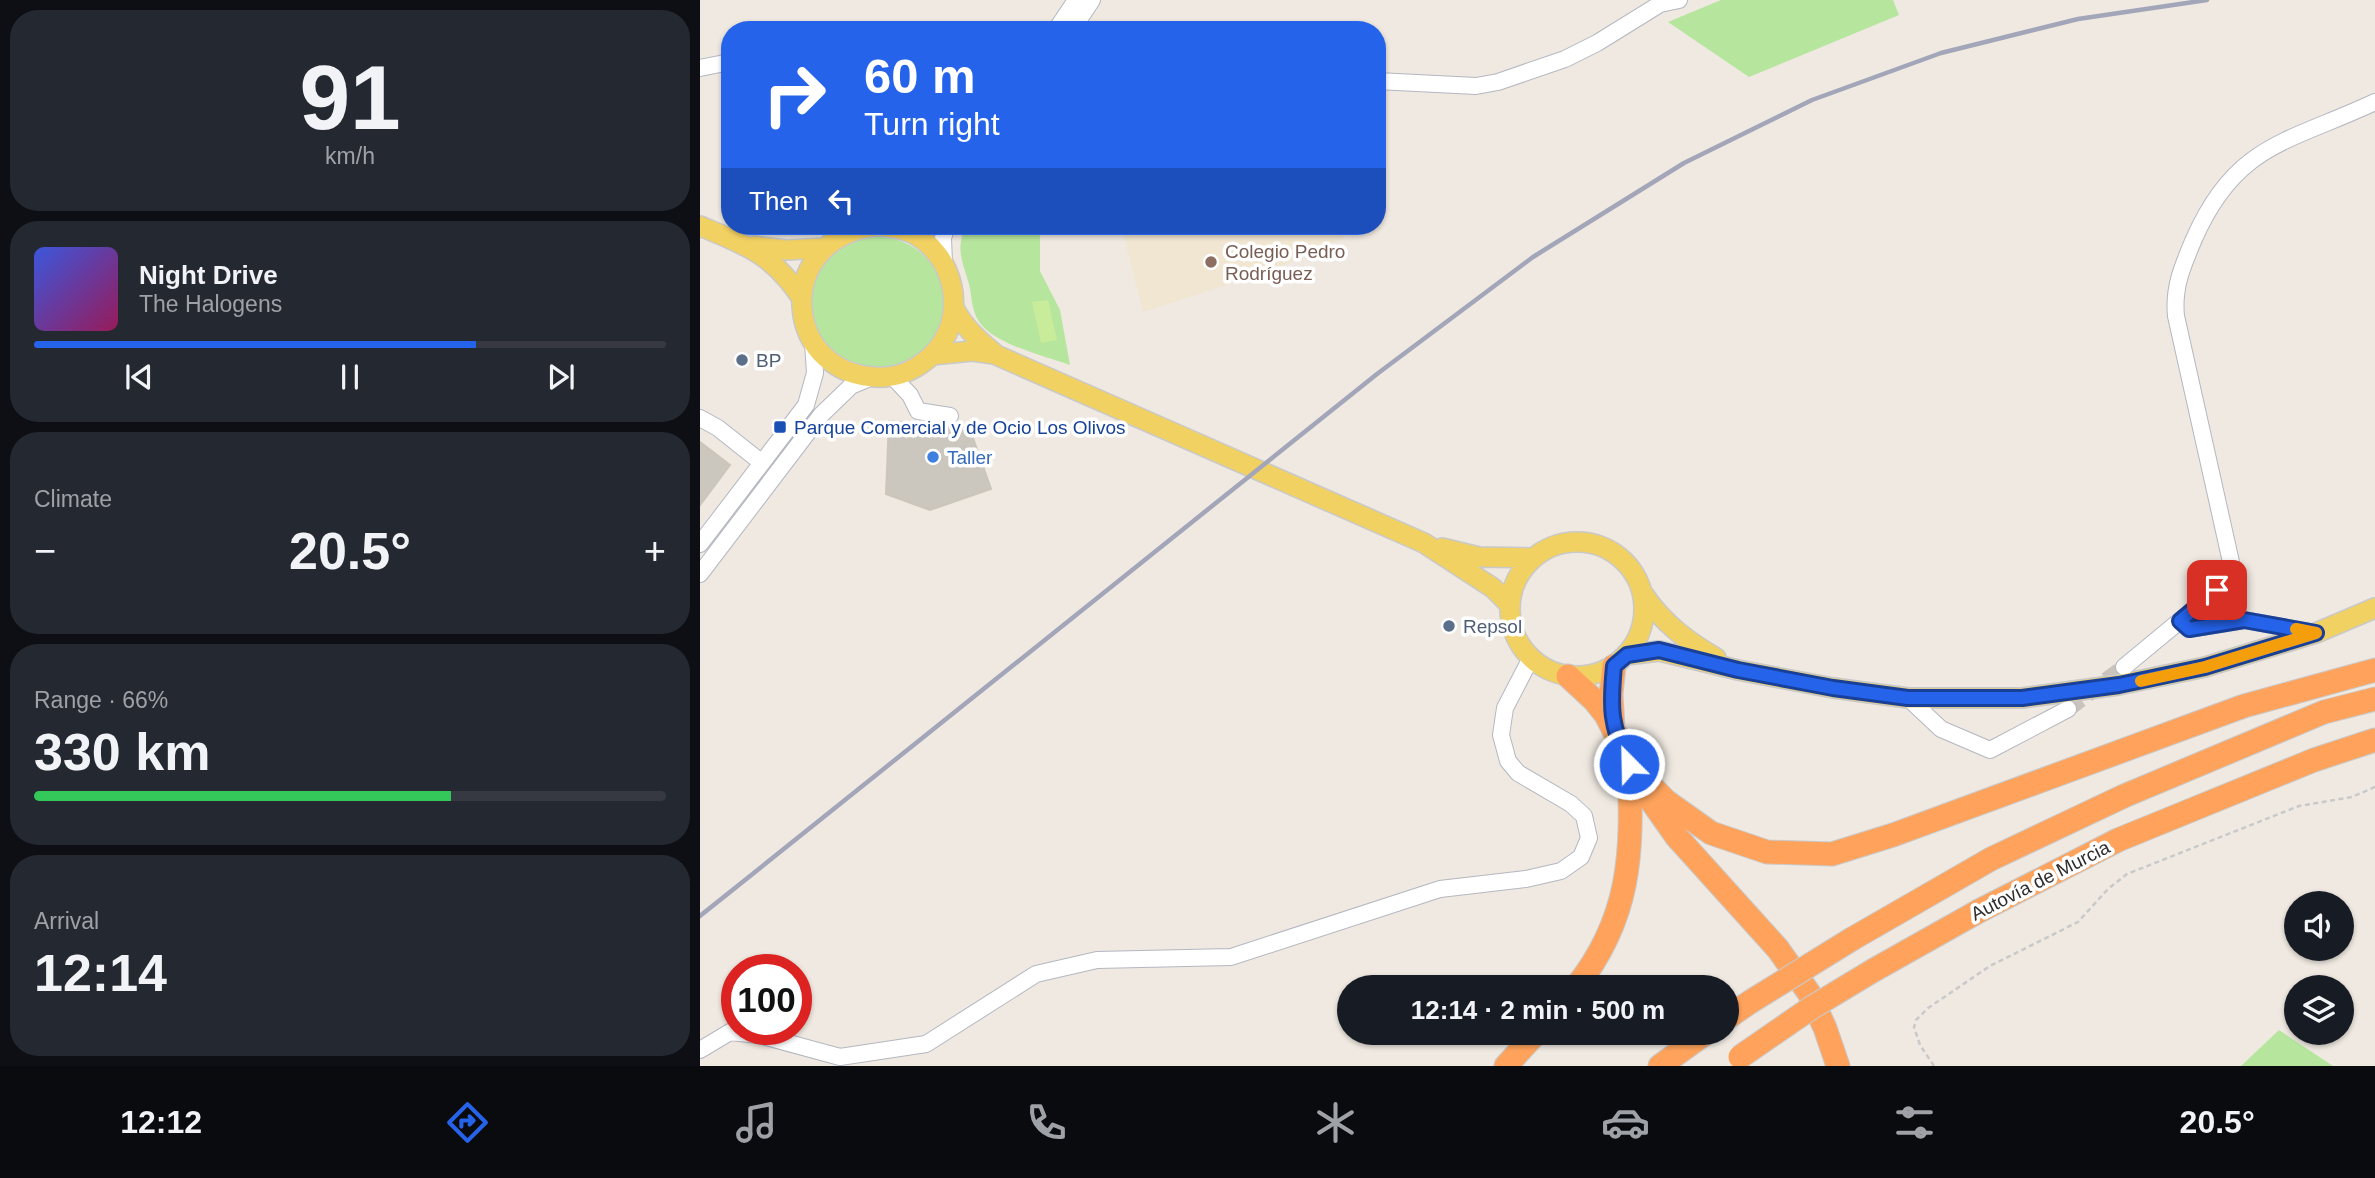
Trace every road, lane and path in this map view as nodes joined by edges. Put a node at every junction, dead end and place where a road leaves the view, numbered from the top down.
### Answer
1 (1076, 0) edge
2 (1092, 0) edge
3 (1679, 0) edge
4 (1657, 2) edge
5 (1062, 21) edge
6 (1078, 21) edge
7 (721, 64) edge
8 (700, 68) edge
9 (1386, 81) edge
10 (2375, 102) edge
11 (700, 226) edge
12 (721, 235) edge
13 (722, 235) edge
14 (842, 235) edge
15 (910, 235) edge
16 (944, 235) edge
17 (749, 246) junction
18 (823, 248) junction
19 (944, 263) junction
20 (801, 296) junction
21 (954, 307) junction
22 (813, 343) junction
23 (994, 354) junction
24 (932, 355) junction
25 (914, 369) junction
26 (893, 377) junction
27 (870, 378) junction
28 (910, 396) junction
29 (950, 416) dead end
30 (700, 418) edge
31 (762, 463) junction
32 (701, 541) edge
33 (1424, 543) junction
34 (1534, 558) junction
35 (700, 574) edge
36 (1644, 595) junction
37 (1510, 605) junction
38 (2375, 608) edge
39 (2180, 621) junction
40 (2316, 633) junction
41 (1531, 658) junction
42 (1620, 660) junction
43 (2124, 667) tunnel mouth
44 (1738, 670) junction
45 (2375, 670) edge
46 (1568, 676) junction
47 (1908, 698) junction
48 (2375, 699) edge
49 (2067, 709) tunnel mouth
50 (1613, 727) junction
51 (2375, 740) edge
52 (1629, 764) junction
53 (2375, 787) edge
54 (1585, 975) edge
55 (1739, 1010) edge
56 (1525, 1045) edge
57 (1688, 1045) edge
58 (700, 1050) edge
59 (1732, 1063) edge
60 (1506, 1066) edge
61 (1660, 1066) edge
62 (1838, 1066) edge
63 (1934, 1066) edge

1 - 5 street
2 - 6 street
3 - 4 street
4 - 9 street
7 - 8 street
10 - 39 street
11 - 12 main road
13 - 17 main road
14 - 18 main road
15 - 19 main road
16 - 19 street
17 - 18 main road
17 - 20 main road
18 - 20 main road
19 - 21 main road
20 - 22 main road
21 - 23 main road
21 - 24 main road
22 - 27 main road
22 - 31 street
23 - 24 main road
23 - 33 main road
24 - 25 main road
25 - 26 main road
25 - 28 street
26 - 27 main road
26 - 28 street
27 - 35 street
28 - 29 street
30 - 31 street
31 - 32 street
33 - 34 main road
33 - 37 main road
34 - 36 main road
34 - 37 main road
36 - 42 main road
36 - 44 main road
37 - 41 main road
38 - 40 main road
39 - 40 street
39 - 43 street
40 - 47 main road
41 - 46 main road
41 - 58 street
42 - 44 main road
42 - 46 main road
42 - 50 highway
44 - 47 main road
45 - 52 highway
46 - 50 highway
47 - 49 street
48 - 55 highway, Autovía de Murcia, bridge
50 - 52 highway
51 - 59 highway, Autovía de Murcia, bridge
52 - 54 highway
52 - 62 highway
53 - 63 path
56 - 60 highway
57 - 61 highway

